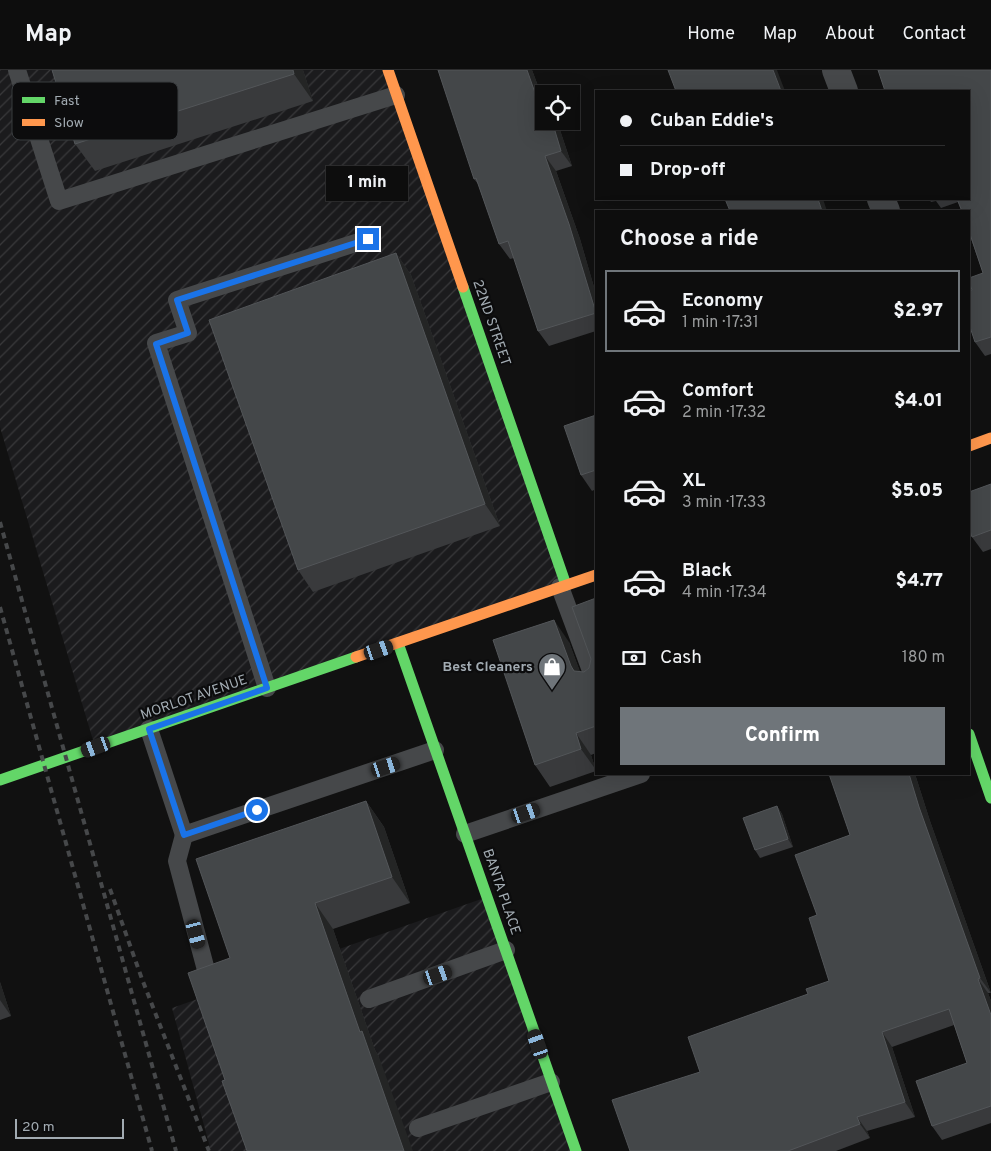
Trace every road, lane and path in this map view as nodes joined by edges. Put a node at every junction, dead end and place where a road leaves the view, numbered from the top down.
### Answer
1 (17, 70) edge
2 (388, 70) edge
3 (836, 70) edge
4 (21, 82) edge
5 (844, 90) edge
6 (396, 95) junction
7 (39, 140) edge
8 (368, 239) dead end
9 (991, 438) edge
10 (970, 446) edge
11 (595, 575) edge
12 (563, 586) junction
13 (398, 643) junction
14 (595, 681) edge
15 (267, 688) junction
16 (149, 729) junction
17 (970, 737) edge
18 (435, 750) junction
19 (634, 775) edge
20 (0, 780) edge
21 (991, 798) edge
22 (465, 834) junction
23 (184, 835) junction
24 (506, 950) junction
25 (206, 970) edge
26 (369, 999) dead end
27 (551, 1082) junction
28 (418, 1128) dead end
29 (576, 1151) edge

1 - 4 lane
2 - 6 street, 22ND STREET
3 - 5 street
6 - 7 lane
6 - 12 street, 22ND STREET
8 - 15 lane
9 - 10 street
11 - 12 street, MORLOT AVENUE
12 - 13 street, MORLOT AVENUE
12 - 14 lane
13 - 15 street, MORLOT AVENUE
13 - 18 street, BANTA PLACE
15 - 16 street, MORLOT AVENUE
16 - 20 street, MORLOT AVENUE
16 - 23 lane
17 - 21 street
18 - 22 street, BANTA PLACE
18 - 23 lane
19 - 22 lane
22 - 24 street, BANTA PLACE
23 - 25 lane
24 - 26 lane
24 - 27 street, BANTA PLACE
27 - 28 lane
27 - 29 street, BANTA PLACE

